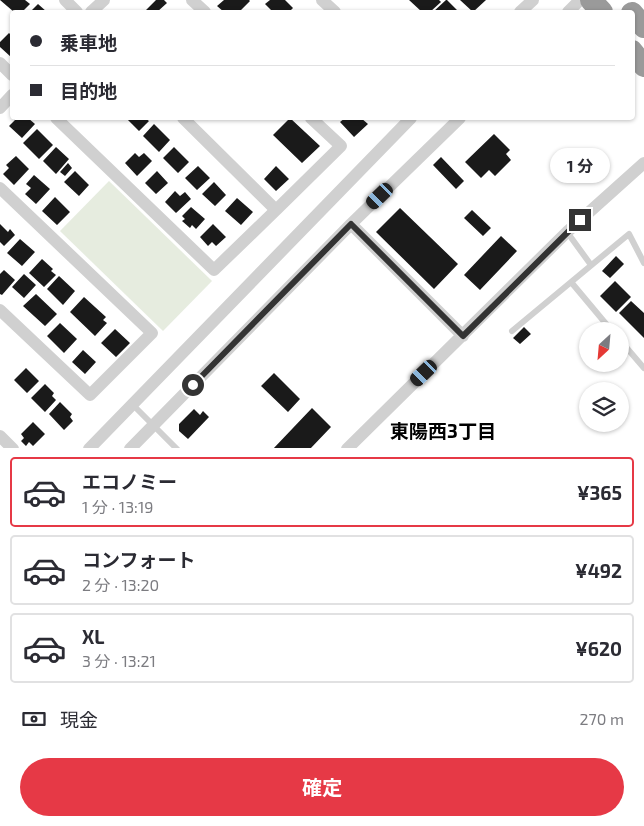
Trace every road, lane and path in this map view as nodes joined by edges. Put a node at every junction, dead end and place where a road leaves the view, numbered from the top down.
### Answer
1 (64, 0) edge
2 (104, 0) edge
3 (192, 0) edge
4 (322, 0) edge
5 (533, 0) edge
6 (580, 0) edge
7 (591, 0) edge
8 (622, 0) edge
9 (75, 10) edge
10 (93, 10) edge
11 (203, 10) edge
12 (333, 10) edge
13 (522, 10) edge
14 (570, 10) edge
15 (600, 10) edge
16 (630, 10) edge
17 (635, 16) edge
18 (644, 27) edge
19 (635, 55) edge
20 (0, 63) edge
21 (644, 66) edge
22 (10, 73) edge
23 (10, 98) edge
24 (0, 108) edge
25 (58, 120) edge
26 (185, 120) edge
27 (313, 120) edge
28 (409, 120) edge
29 (451, 120) edge
30 (644, 163) edge
31 (0, 188) edge
32 (276, 210) junction
33 (351, 224) junction
34 (568, 232) junction
35 (644, 263) edge
36 (591, 265) junction
37 (570, 282) junction
38 (0, 310) edge
39 (604, 322) edge
40 (512, 331) dead end
41 (463, 336) junction
42 (629, 350) edge
43 (644, 368) edge
44 (132, 404) junction
45 (153, 425) junction
46 (0, 436) edge
47 (13, 448) edge
48 (89, 448) edge
49 (130, 448) edge
50 (177, 448) edge
51 (347, 448) edge

1 - 9 street
2 - 10 street
3 - 11 street
4 - 12 street
5 - 13 street
6 - 14 street
7 - 15 highway
8 - 16 highway
17 - 18 highway
19 - 21 highway
20 - 22 street
23 - 24 street
25 - 32 street
26 - 32 street
27 - 32 street
28 - 44 street
29 - 33 street
30 - 34 street
31 - 38 street
33 - 41 street
33 - 45 street
34 - 36 lane
34 - 41 street
35 - 36 lane
36 - 37 lane
37 - 39 lane
37 - 40 lane
41 - 51 street
42 - 43 lane
44 - 45 lane
44 - 48 street
45 - 49 street
45 - 50 lane
46 - 47 street

